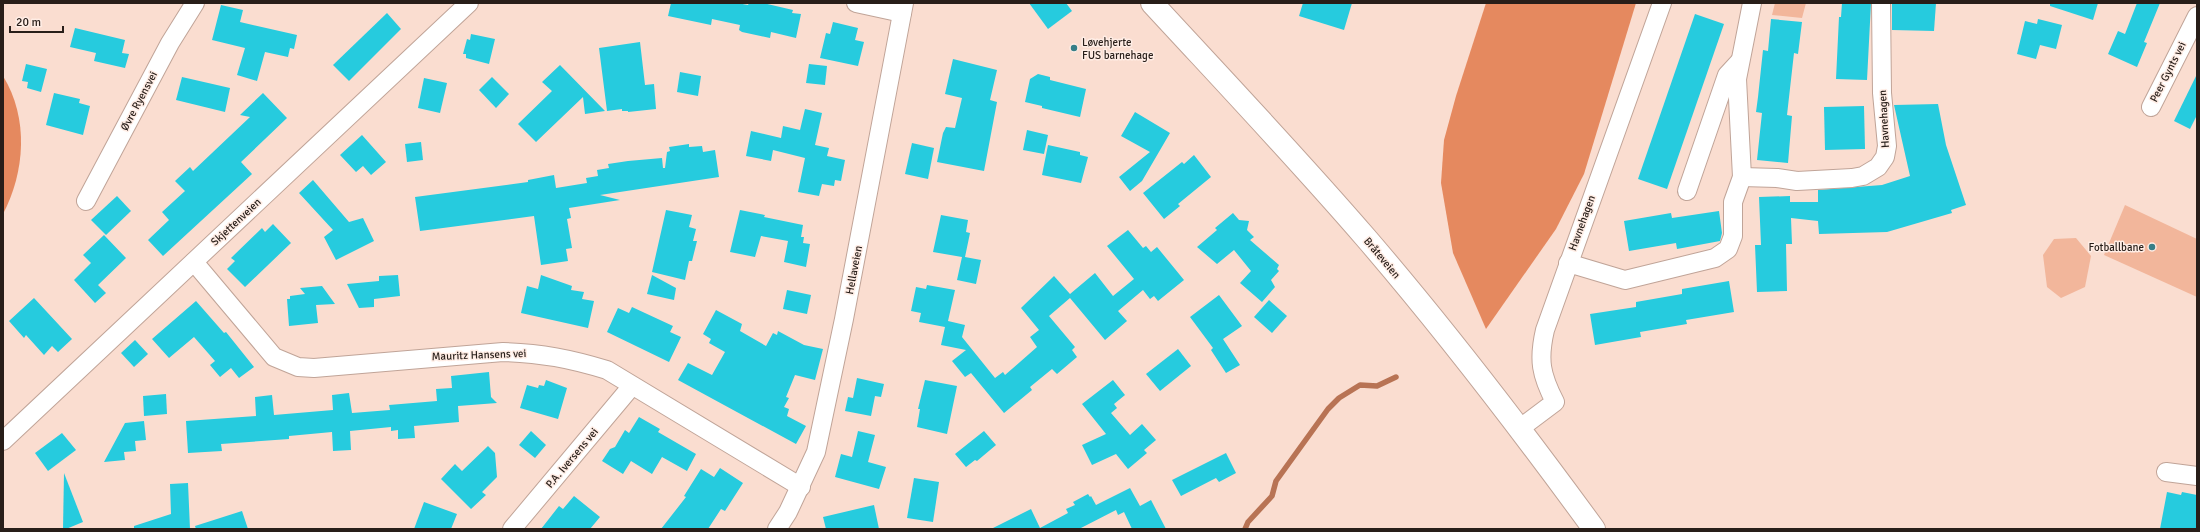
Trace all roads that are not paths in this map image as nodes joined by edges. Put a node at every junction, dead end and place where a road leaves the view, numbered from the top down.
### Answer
1 (195, 3) edge
2 (469, 3) edge
3 (856, 3) edge
4 (1152, 3) edge
5 (1662, 3) edge
6 (1752, 3) edge
7 (1881, 3) edge
8 (903, 8) edge
9 (2197, 16) edge
10 (1740, 61) junction
11 (2151, 107) dead end
12 (1742, 177) junction
13 (1687, 191) dead end
14 (86, 201) dead end
15 (194, 262) junction
16 (1568, 263) junction
17 (631, 386) junction
18 (1519, 429) junction
19 (3, 441) edge
20 (2166, 472) dead end
21 (2197, 476) edge
22 (801, 487) junction
23 (512, 529) edge
24 (777, 529) edge
25 (1594, 529) edge

1 - 14 street, Øvre Ryensvei
2 - 15 street, Skjettenveien
3 - 8 street
4 - 18 main road, Bråteveien
5 - 16 street, Havnehagen
6 - 10 street, Havnehagen
7 - 12 street, Havnehagen
8 - 22 street, Hellaveien
9 - 11 street, Peer Gynts vei
10 - 12 street, Havnehagen
10 - 13 street
12 - 16 street, Havnehagen
15 - 17 street, Mauritz Hansens vei
15 - 19 street, Skjettenveien
16 - 18 street, Havnehagen
17 - 22 street, Mauritz Hansens vei
17 - 23 street, P.A. Iversens vei
18 - 25 main road, Bråteveien
20 - 21 street
22 - 24 street, Hellaveien

